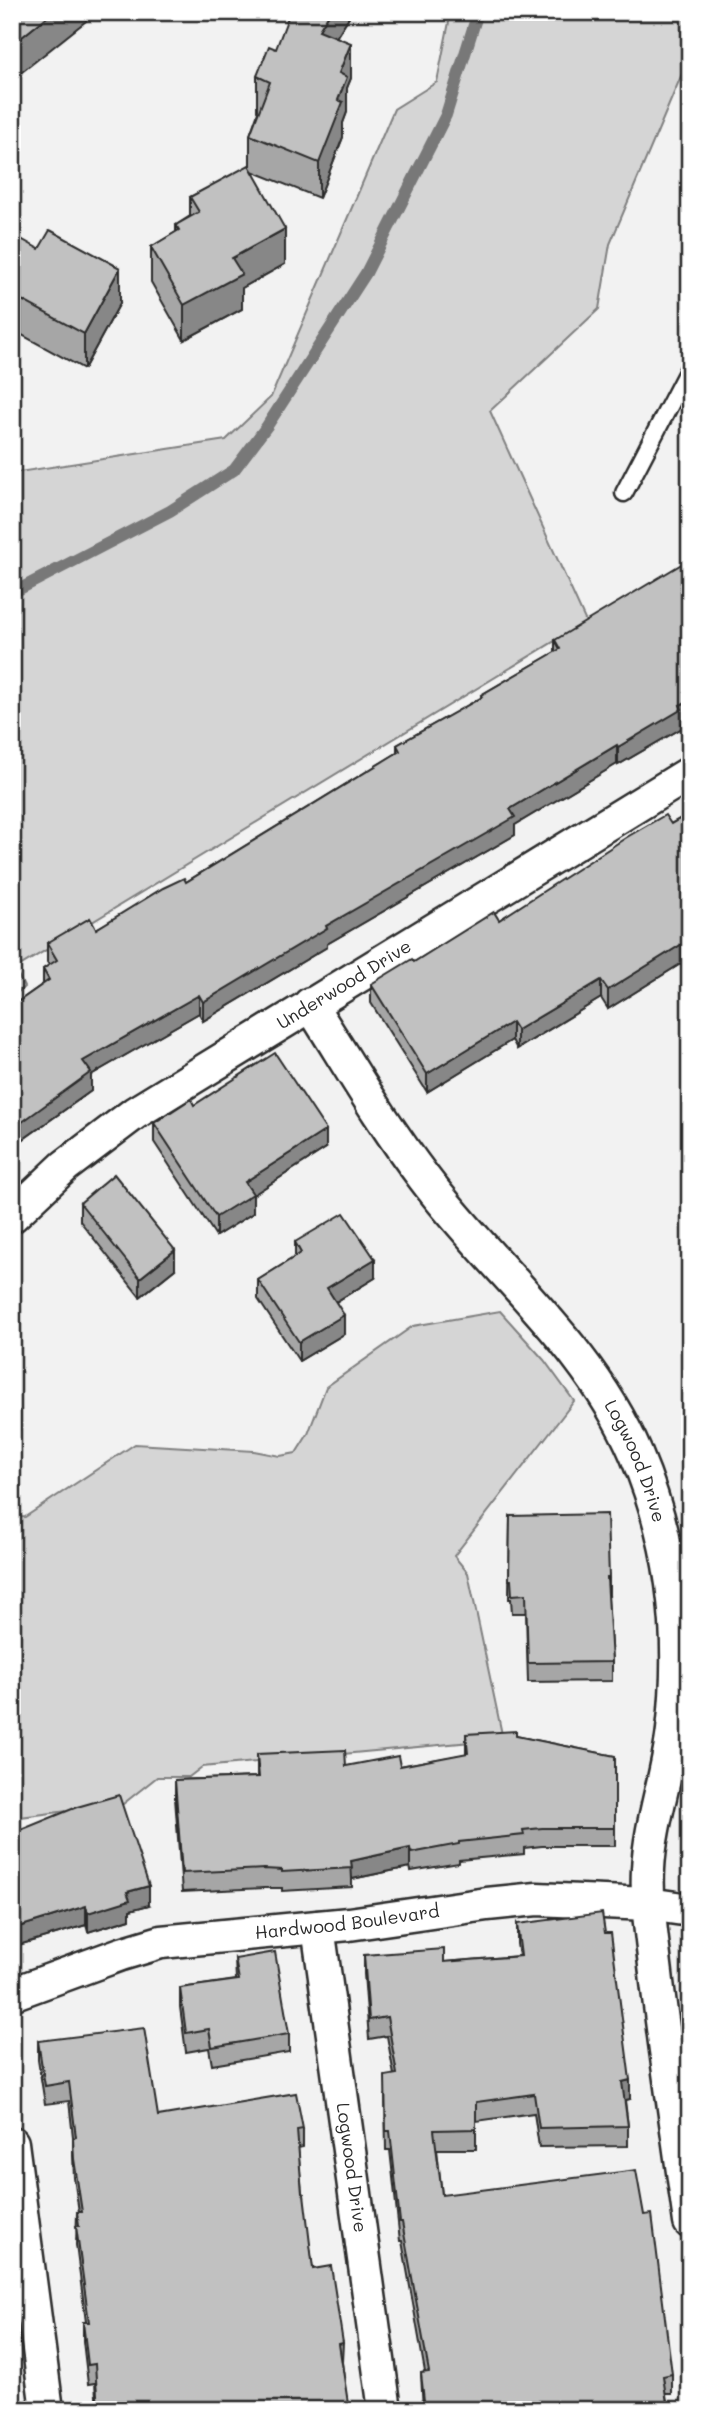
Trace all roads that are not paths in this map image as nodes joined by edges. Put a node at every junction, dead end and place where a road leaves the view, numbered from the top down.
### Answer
1 (690, 366) edge
2 (624, 493) dead end
3 (690, 772) edge
4 (310, 1004) junction
5 (12, 1216) edge
6 (649, 1903) junction
7 (690, 1910) edge
8 (318, 1927) junction
9 (12, 1994) edge
10 (12, 2143) edge
11 (690, 2222) edge
12 (47, 2410) edge
13 (385, 2410) edge

1 - 2 lane
3 - 4 street, Underwood Drive
4 - 5 street, Underwood Drive
4 - 6 street, Logwood Drive
6 - 7 street, Hardwood Boulevard
6 - 8 street, Hardwood Boulevard
6 - 11 street, Logwood Drive
8 - 9 street, Hardwood Boulevard
8 - 13 street, Logwood Drive
10 - 12 street

